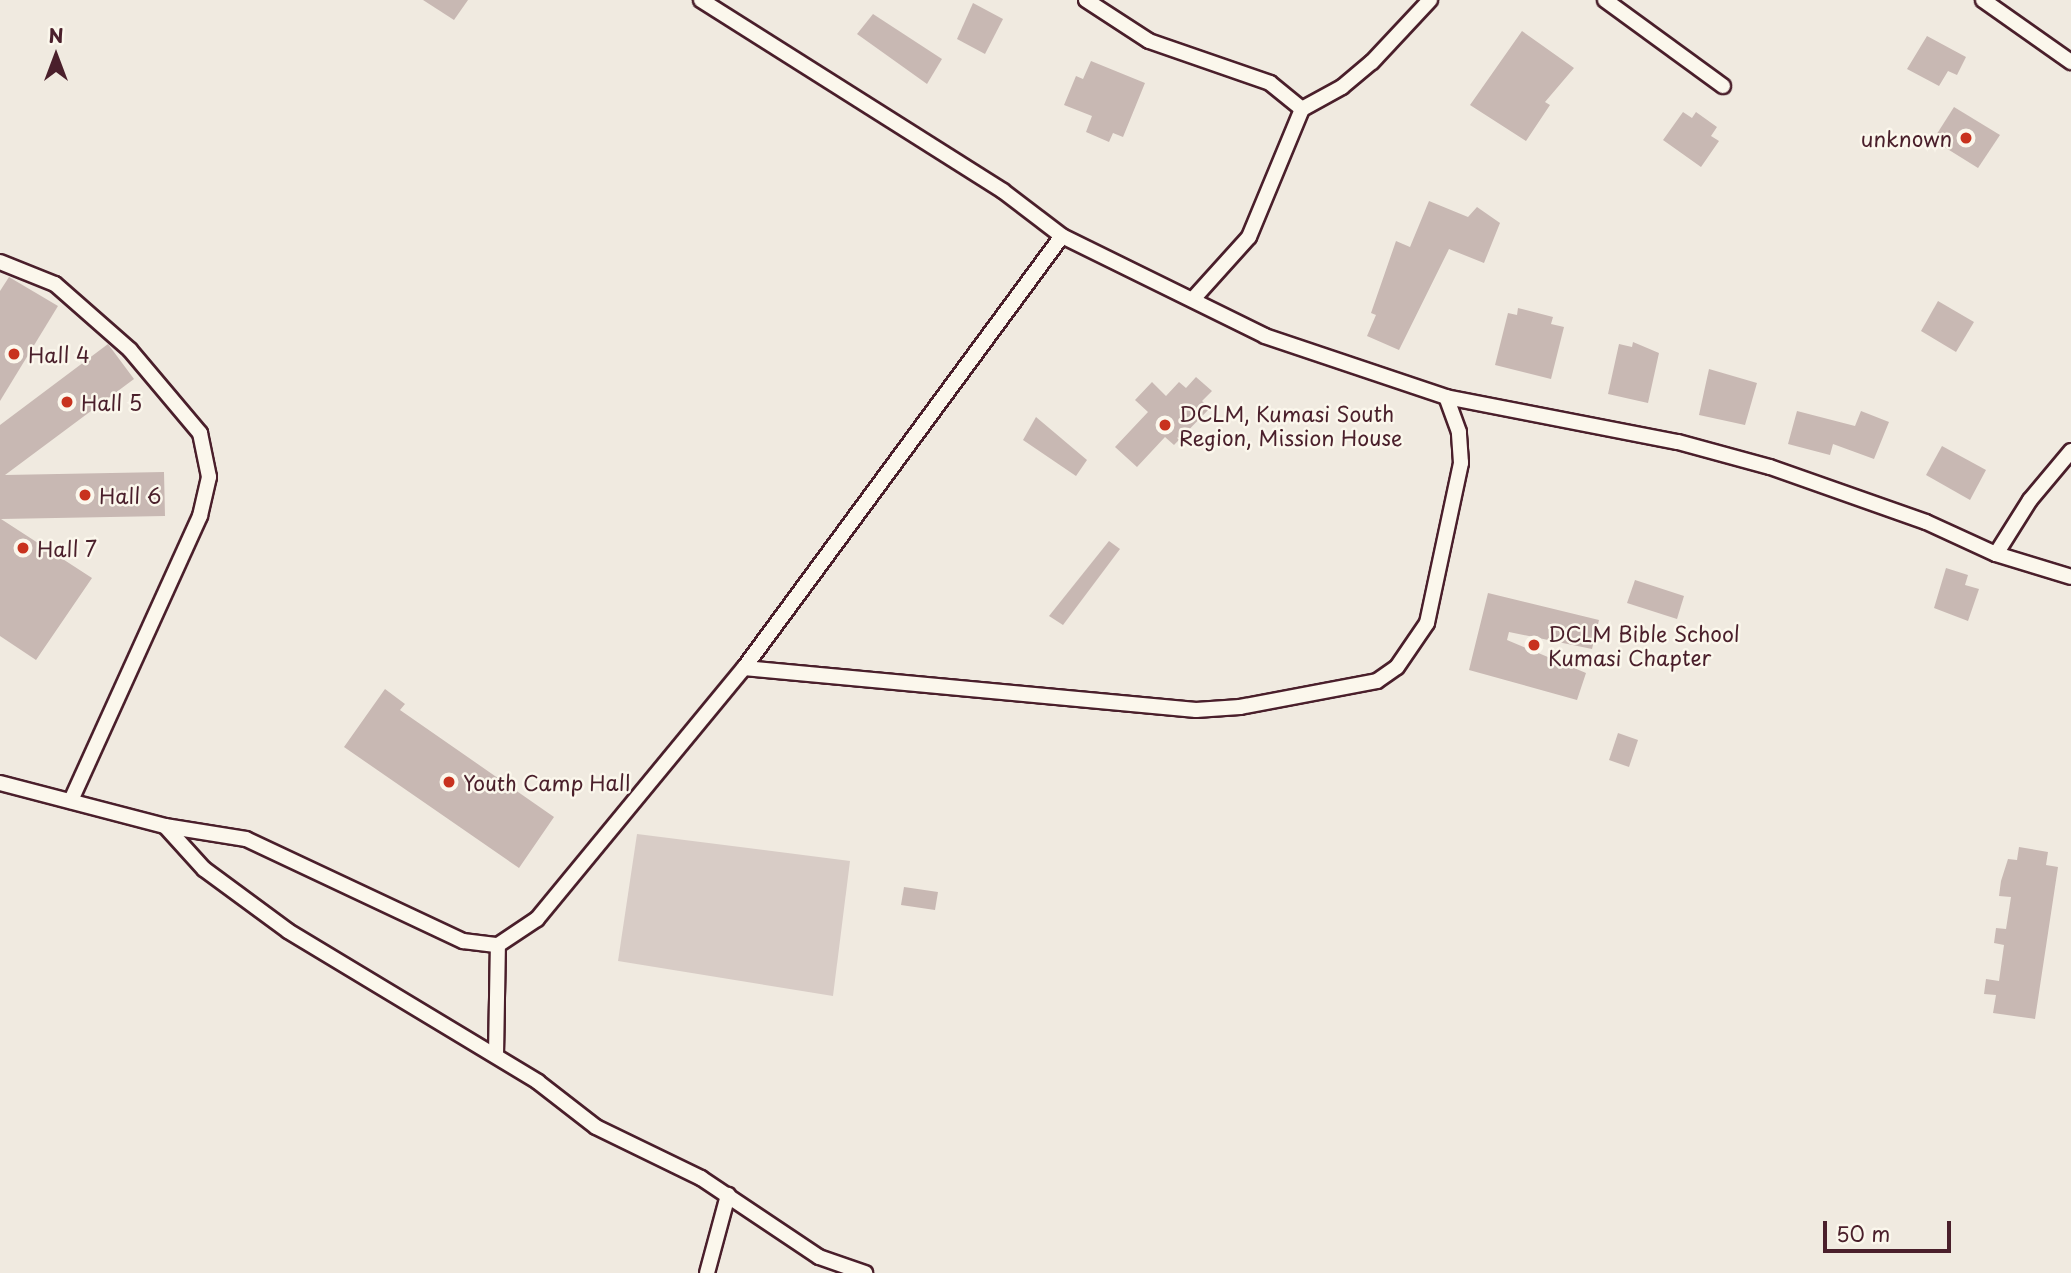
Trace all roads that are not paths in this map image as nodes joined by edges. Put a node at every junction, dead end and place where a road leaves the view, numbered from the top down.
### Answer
1 (701, 0) edge
2 (1086, 0) edge
3 (1430, 0) edge
4 (1605, 0) edge
5 (1983, 0) edge
6 (2071, 62) edge
7 (1723, 86) dead end
8 (1302, 109) junction
9 (1062, 236) junction
10 (0, 262) edge
11 (1194, 298) junction
12 (1446, 397) junction
13 (2071, 451) edge
14 (1996, 554) junction
15 (2071, 577) edge
16 (744, 668) junction
17 (0, 783) edge
18 (71, 802) junction
19 (164, 826) junction
20 (498, 944) junction
21 (496, 1055) junction
22 (728, 1195) junction
23 (707, 1273) edge
24 (865, 1273) edge

1 - 9 street
2 - 8 street
3 - 8 street
4 - 7 street
5 - 6 street
8 - 11 street
9 - 11 street
9 - 16 street
10 - 18 street
11 - 12 street
12 - 14 street
12 - 16 street
13 - 14 street
14 - 15 street
16 - 20 street
17 - 18 street
18 - 19 street
19 - 20 street
19 - 21 street
20 - 21 street
21 - 22 street
22 - 23 street
22 - 24 street

